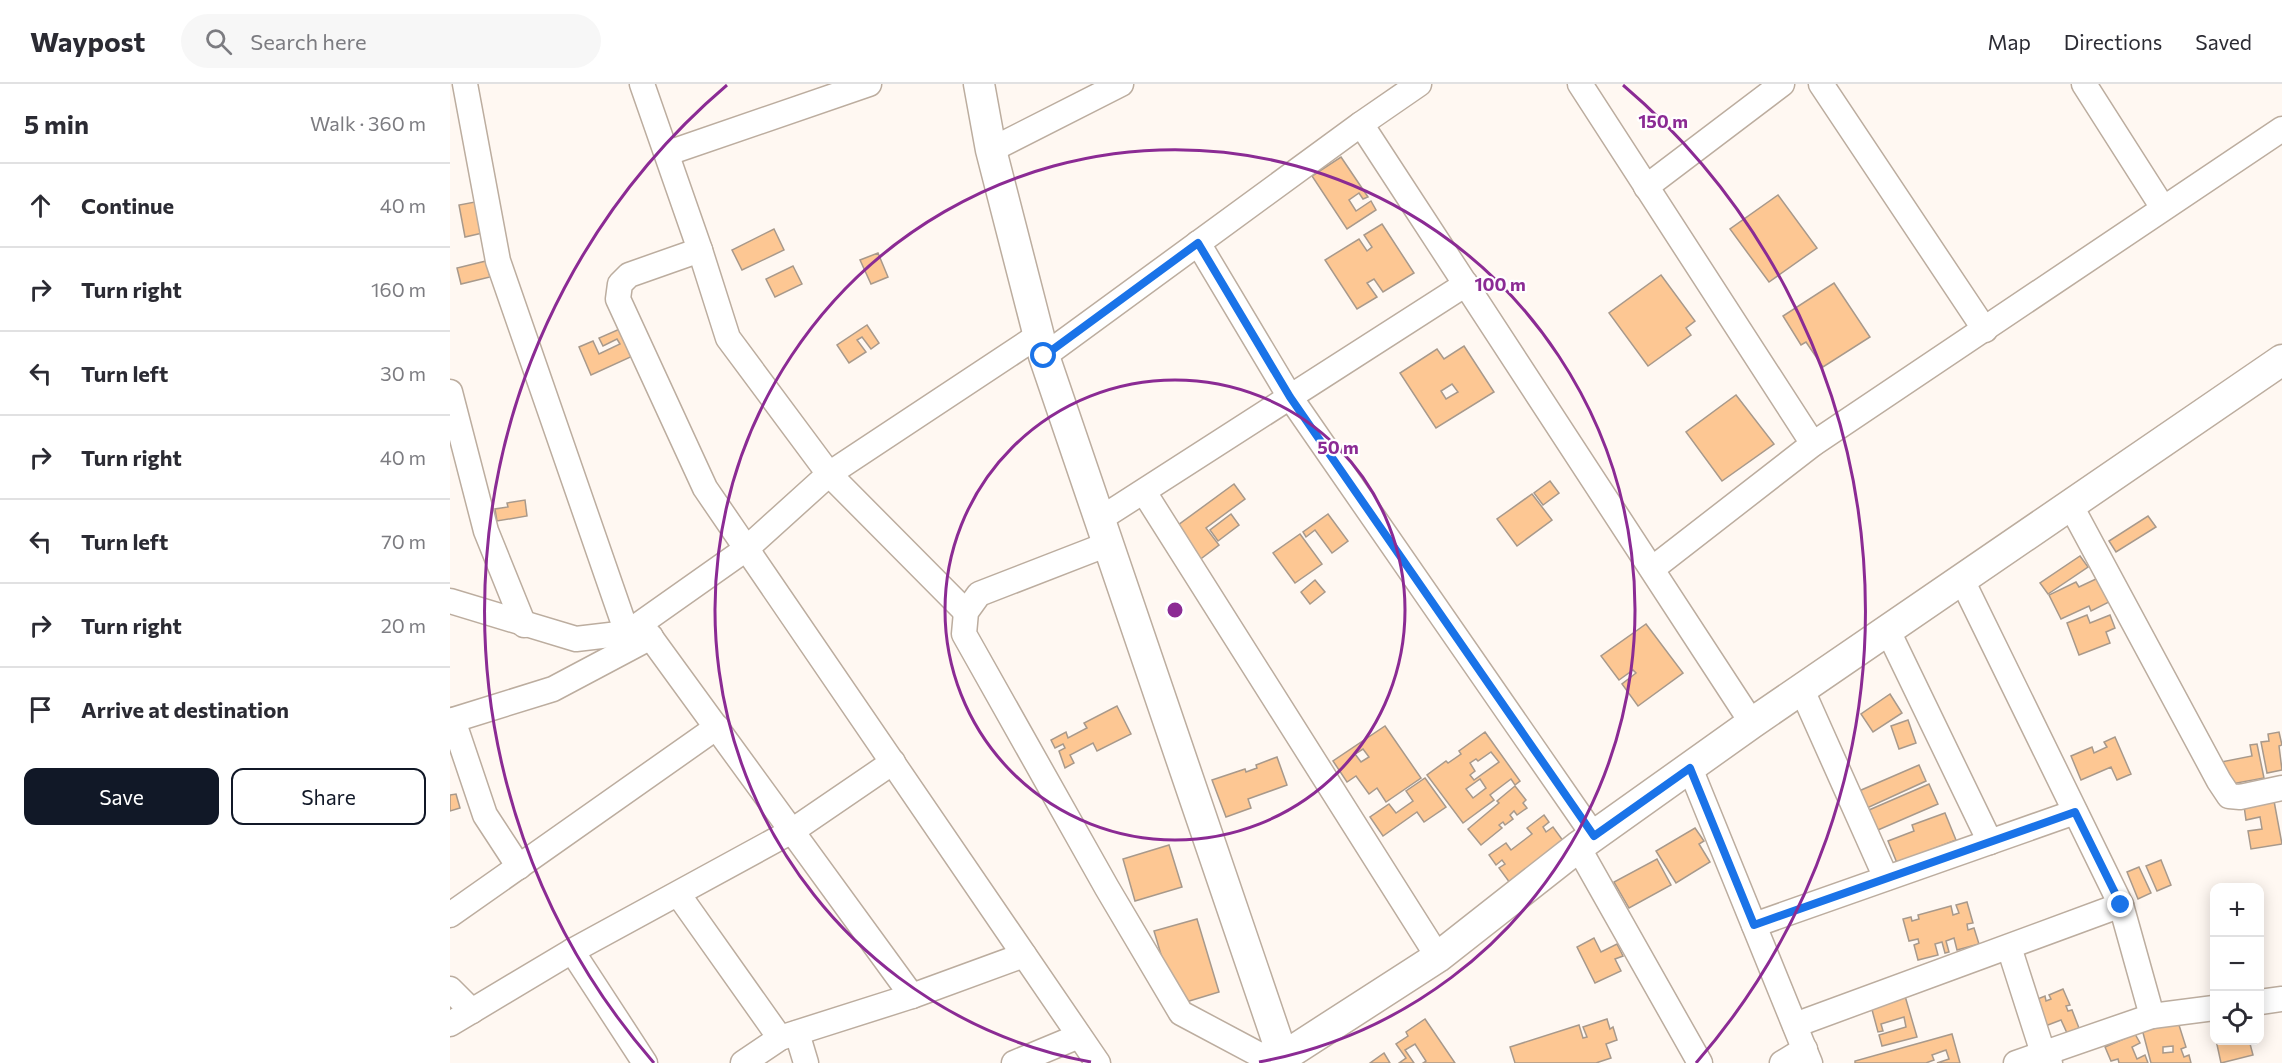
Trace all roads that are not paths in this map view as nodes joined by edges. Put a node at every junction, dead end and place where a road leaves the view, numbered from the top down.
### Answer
1 (465, 84) edge
2 (642, 84) edge
3 (869, 84) edge
4 (979, 84) edge
5 (1121, 84) edge
6 (1419, 84) edge
7 (1580, 84) edge
8 (1782, 84) edge
9 (1821, 84) edge
10 (2084, 84) edge
11 (1361, 124) junction
12 (2282, 129) edge
13 (991, 150) junction
14 (668, 153) junction
15 (1646, 187) junction
16 (2163, 207) junction
17 (1198, 243) junction
18 (700, 250) junction
19 (1466, 284) junction
20 (1985, 330) junction
21 (1041, 345) junction
22 (2282, 360) edge
23 (450, 392) edge
24 (1290, 397) junction
25 (1813, 444) junction
26 (829, 474) junction
27 (1144, 492) junction
28 (2070, 506) junction
29 (1104, 532) junction
30 (746, 549) junction
31 (1652, 569) junction
32 (1962, 580) junction
33 (450, 601) edge
34 (966, 612) junction
35 (524, 625) junction
36 (640, 631) junction
37 (1888, 631) junction
38 (1802, 690) junction
39 (451, 721) edge
40 (1752, 723) junction
41 (717, 727) junction
42 (892, 762) junction
43 (1690, 768) junction
44 (2282, 788) edge
45 (2075, 812) junction
46 (792, 831) junction
47 (1586, 842) junction
48 (1990, 842) junction
49 (519, 867) junction
50 (1886, 878) junction
51 (678, 894) junction
52 (2121, 905) junction
53 (450, 915) edge
54 (1754, 925) junction
55 (2009, 947) junction
56 (572, 951) junction
57 (1024, 955) junction
58 (1438, 957) junction
59 (450, 990) edge
60 (912, 996) junction
61 (2282, 999) edge
62 (2264, 1001) edge
63 (2210, 1009) edge
64 (472, 1011) junction
65 (2152, 1016) junction
66 (450, 1024) edge
67 (1795, 1025) junction
68 (788, 1036) junction
69 (1079, 1036) junction
70 (1808, 1056) edge
71 (2047, 1058) edge
72 (1284, 1060) edge
73 (645, 1063) edge
74 (743, 1063) edge
75 (806, 1063) edge
76 (1014, 1063) edge
77 (1098, 1063) edge
78 (1700, 1063) edge
79 (1782, 1063) edge
80 (2016, 1063) edge

1 - 36 street
2 - 14 street
3 - 14 street
4 - 13 street
5 - 13 street
6 - 11 street
7 - 15 street
8 - 15 street
9 - 20 street
10 - 16 street
11 - 17 street
11 - 19 street
12 - 16 street
13 - 21 street
14 - 18 street
15 - 25 street
16 - 20 street
17 - 21 street
17 - 24 street
18 - 26 street
18 - 30 street
19 - 24 street
19 - 31 street
20 - 25 street
21 - 26 street
21 - 29 street
22 - 28 street
23 - 35 street
24 - 27 street
24 - 47 street
25 - 31 street
26 - 30 street
26 - 34 street
27 - 29 street
27 - 58 street
28 - 32 street
28 - 44 street
29 - 34 street
29 - 72 street
30 - 36 street
30 - 42 street
31 - 40 street
32 - 37 street
32 - 45 street
33 - 35 street
34 - 72 street
35 - 36 street
36 - 39 street
36 - 41 street
37 - 38 street
37 - 48 street
38 - 40 street
38 - 50 street
39 - 49 street
40 - 43 street
41 - 46 street
41 - 49 street
42 - 46 street
42 - 57 street
43 - 47 street
43 - 54 street
45 - 48 street
45 - 52 street
46 - 51 street
46 - 60 street
47 - 58 street
47 - 78 street
48 - 50 street
49 - 53 street
50 - 54 street
51 - 56 street
51 - 68 street
52 - 55 street
52 - 65 street
54 - 67 street
55 - 67 street
55 - 71 street
56 - 64 street
56 - 73 street
57 - 60 street
57 - 69 street
58 - 72 street
59 - 64 street
60 - 68 street
61 - 62 street
63 - 65 street
64 - 66 street
65 - 71 street
67 - 70 street
68 - 74 street
68 - 75 street
69 - 76 street
69 - 77 street
70 - 79 street
71 - 80 street

